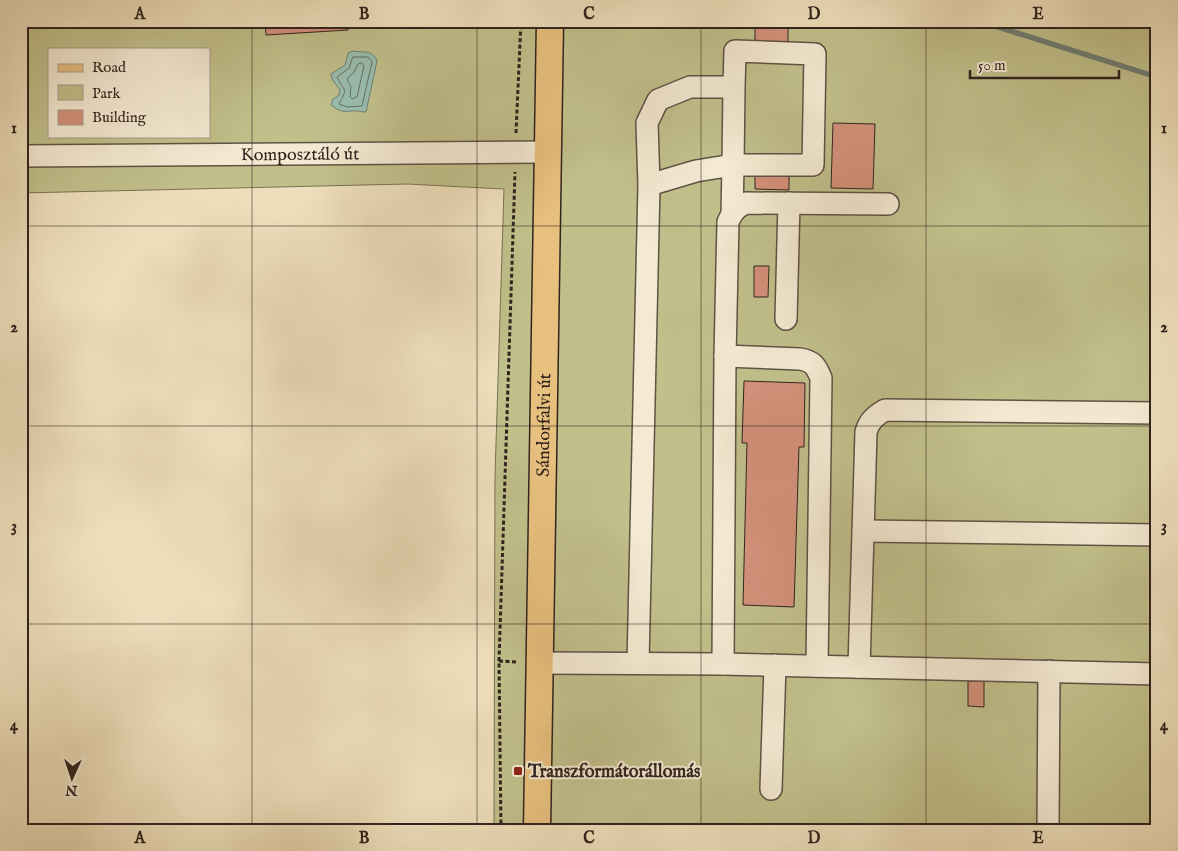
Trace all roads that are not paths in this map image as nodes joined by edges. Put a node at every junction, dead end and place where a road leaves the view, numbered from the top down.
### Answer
1 (550, 21) edge
2 (734, 87) junction
3 (548, 152) junction
4 (21, 156) edge
5 (733, 165) junction
6 (650, 185) junction
7 (788, 203) junction
8 (888, 204) dead end
9 (732, 214) junction
10 (786, 319) dead end
11 (725, 356) junction
12 (1157, 414) edge
13 (863, 531) junction
14 (1157, 535) edge
15 (540, 663) junction
16 (638, 663) junction
17 (722, 664) junction
18 (775, 665) junction
19 (817, 666) junction
20 (859, 667) junction
21 (1049, 671) junction
22 (1157, 674) edge
23 (771, 788) dead end
24 (537, 830) edge
25 (1048, 830) edge

1 - 3 main road, Sándorfalvi út
2 - 5 street
2 - 5 street
2 - 6 street
3 - 4 street, Komposztáló út
3 - 15 main road, Sándorfalvi út
5 - 6 street
5 - 9 street
6 - 16 street
7 - 8 street
7 - 9 street
7 - 10 street
9 - 11 street
11 - 17 street
11 - 19 street
12 - 13 street
13 - 14 street
13 - 20 street
15 - 16 street
15 - 24 main road, Sándorfalvi út
16 - 17 street
17 - 18 street
18 - 19 street
18 - 23 street
19 - 20 street
20 - 21 street
21 - 22 street
21 - 25 street

